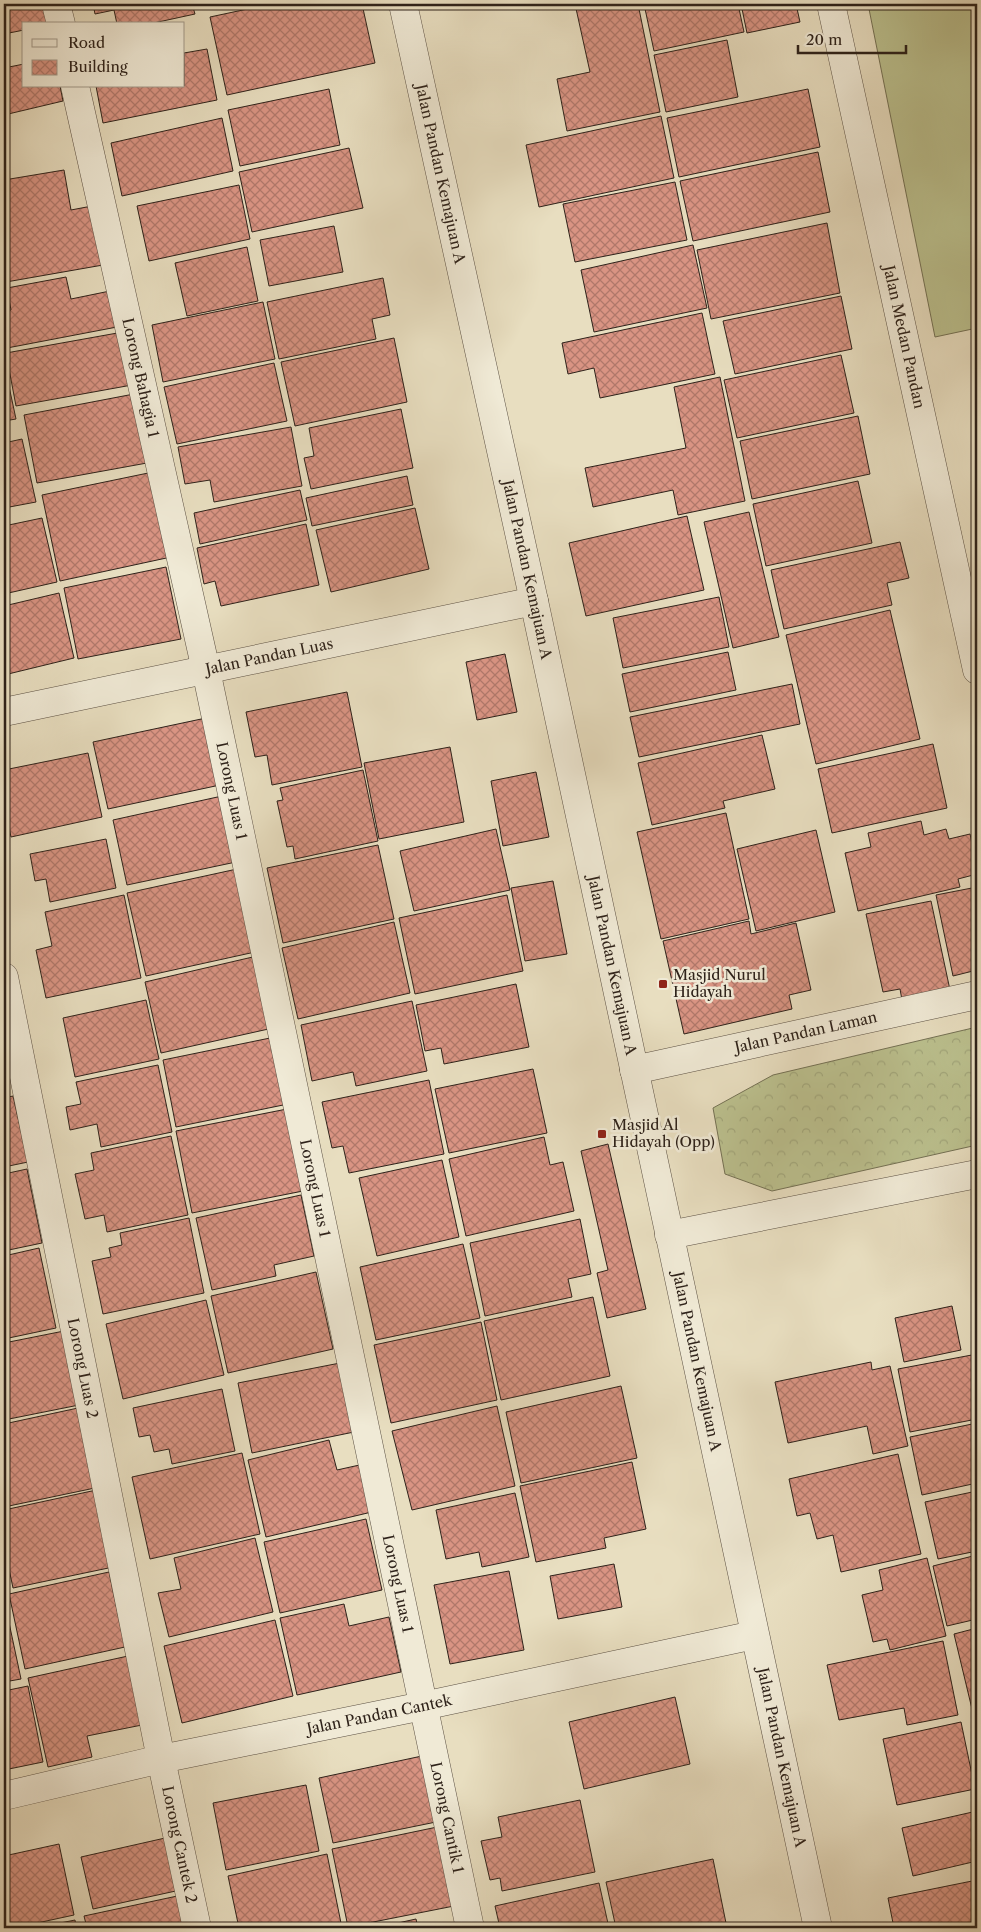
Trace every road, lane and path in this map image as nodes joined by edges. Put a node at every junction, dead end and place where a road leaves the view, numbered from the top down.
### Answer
1 (56, 4) edge
2 (403, 4) edge
3 (831, 4) edge
4 (60, 22) edge
5 (75, 88) edge
6 (534, 601) junction
7 (206, 670) junction
8 (977, 670) edge
9 (4, 712) edge
10 (4, 977) edge
11 (977, 995) edge
12 (634, 1070) junction
13 (976, 1178) edge
14 (669, 1235) junction
15 (754, 1635) junction
16 (423, 1706) junction
17 (161, 1760) junction
18 (4, 1796) edge
19 (198, 1928) edge
20 (470, 1928) edge
21 (818, 1928) edge

1 - 4 street
2 - 6 street, Jalan Pandan Kemajuan A
3 - 8 street, Jalan Medan Pandan
5 - 7 street, Lorong Bahagia 1
6 - 7 street, Jalan Pandan Luas
6 - 12 street, Jalan Pandan Kemajuan A
7 - 9 street, Jalan Pandan Luas
7 - 16 street, Lorong Luas 1
10 - 17 street, Lorong Luas 2
11 - 12 street, Jalan Pandan Laman
12 - 14 street, Jalan Pandan Kemajuan A
13 - 14 street
14 - 15 street, Jalan Pandan Kemajuan A
15 - 16 street, Jalan Pandan Cantek
15 - 21 street, Jalan Pandan Kemajuan A
16 - 17 street, Jalan Pandan Cantek
16 - 20 street, Lorong Cantik 1
17 - 18 street, Jalan Pandan Cantek
17 - 19 street, Lorong Cantek 2

